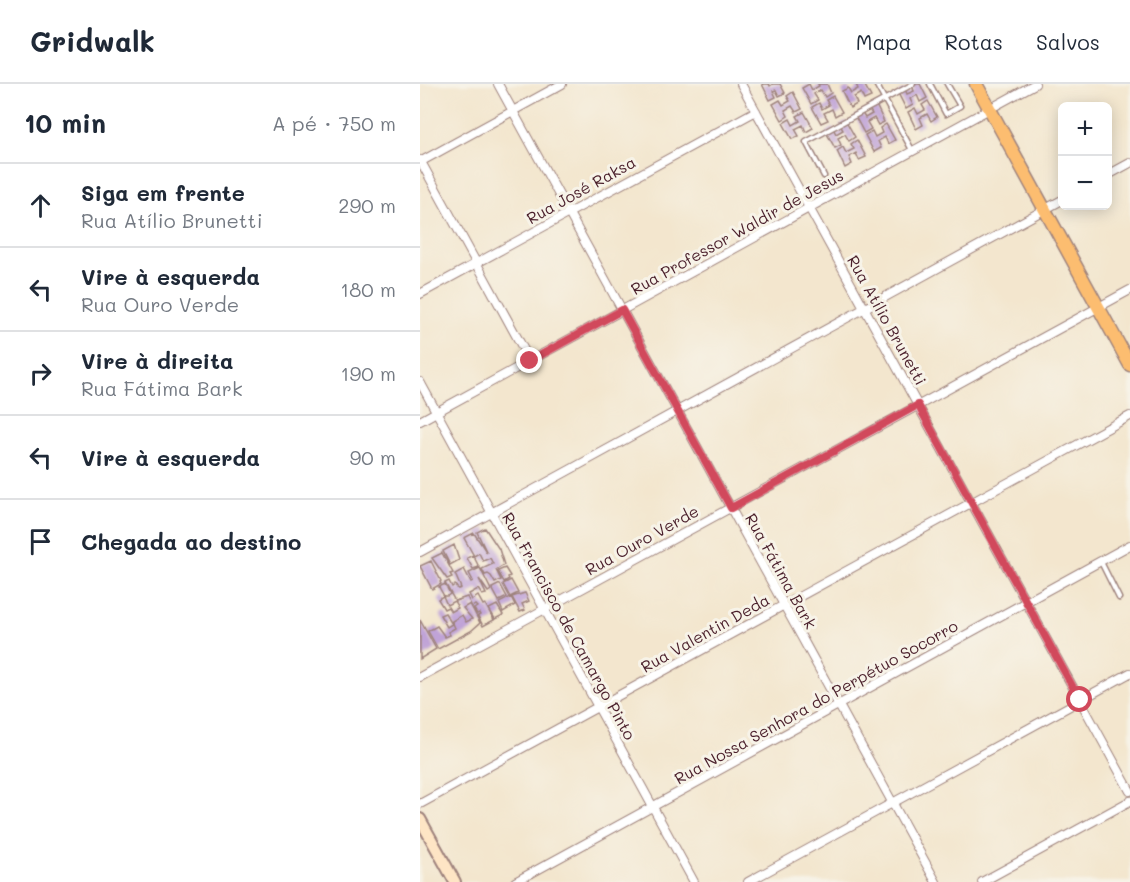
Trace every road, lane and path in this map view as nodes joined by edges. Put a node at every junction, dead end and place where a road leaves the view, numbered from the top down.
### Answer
1 (498, 84) edge
2 (562, 84) edge
3 (741, 84) edge
4 (876, 84) edge
5 (913, 84) edge
6 (930, 84) edge
7 (948, 84) edge
8 (976, 84) edge
9 (1035, 84) edge
10 (885, 99) junction
11 (990, 109) junction
12 (513, 111) junction
13 (756, 111) junction
14 (913, 151) junction
15 (420, 161) edge
16 (1130, 163) edge
17 (1112, 172) edge
18 (824, 176) dead end
19 (1058, 202) edge
20 (809, 208) junction
21 (1045, 210) junction
22 (569, 212) junction
23 (476, 263) junction
24 (1130, 290) edge
25 (420, 294) edge
26 (1098, 307) junction
27 (864, 308) junction
28 (622, 310) junction
29 (530, 361) junction
30 (1130, 365) edge
31 (420, 382) edge
32 (918, 405) junction
33 (678, 411) junction
34 (436, 412) junction
35 (1130, 416) edge
36 (420, 421) edge
37 (972, 502) junction
38 (731, 508) junction
39 (491, 513) junction
40 (1130, 545) edge
41 (420, 552) edge
42 (1100, 561) junction
43 (1119, 598) dead end
44 (1026, 602) junction
45 (784, 605) junction
46 (544, 609) junction
47 (1130, 673) edge
48 (420, 677) edge
49 (1080, 700) junction
50 (839, 705) junction
51 (598, 707) junction
52 (1130, 790) edge
53 (1130, 801) edge
54 (892, 803) junction
55 (420, 804) edge
56 (653, 807) junction
57 (420, 819) edge
58 (455, 882) edge
59 (515, 882) edge
60 (694, 882) edge
61 (748, 882) edge
62 (936, 882) edge
63 (982, 882) edge

1 - 12 street, Rua Fátima Bark
2 - 12 street
3 - 13 street, Rua Atílio Brunetti
4 - 10 lane
5 - 10 lane
6 - 7 lane
8 - 11 main road
9 - 11 street, Rua Professor Waldir de Jesus
10 - 14 lane
10 - 18 lane
11 - 14 street, Rua Professor Waldir de Jesus
11 - 21 main road
12 - 15 street
12 - 22 street, Rua Fátima Bark
13 - 20 street, Rua Atílio Brunetti
13 - 22 street, Rua José Raksa
14 - 20 street, Rua Professor Waldir de Jesus
15 - 23 street
16 - 17 street
19 - 21 street
20 - 27 street, Rua Atílio Brunetti
20 - 28 street, Rua Professor Waldir de Jesus
21 - 26 main road
21 - 27 street
22 - 23 street, Rua José Raksa
22 - 28 street, Rua Fátima Bark
23 - 25 street, Rua José Raksa
23 - 29 street
24 - 26 street, Rua Ouro Verde
26 - 30 main road
26 - 32 street, Rua Ouro Verde
27 - 32 street, Rua Atílio Brunetti
27 - 33 street
28 - 29 street, Rua Professor Waldir de Jesus
28 - 33 street, Rua Fátima Bark
29 - 34 street, Rua Professor Waldir de Jesus
31 - 34 street, Rua Francisco de Camargo Pinto
32 - 37 street, Rua Atílio Brunetti
32 - 38 street, Rua Ouro Verde
33 - 38 street, Rua Fátima Bark
33 - 39 street
34 - 36 street, Rua Professor Waldir de Jesus
34 - 39 street, Rua Francisco de Camargo Pinto
35 - 37 street, Rua Valentin Deda
37 - 44 street, Rua Atílio Brunetti
37 - 45 street, Rua Valentin Deda
38 - 45 street, Rua Fátima Bark
38 - 46 street, Rua Ouro Verde
39 - 41 street
39 - 46 street, Rua Francisco de Camargo Pinto
40 - 42 street, Rua Nossa Senhora do Perpétuo Socorro
42 - 43 lane
42 - 44 street, Rua Nossa Senhora do Perpétuo Socorro
44 - 49 street, Rua Atílio Brunetti
44 - 50 street, Rua Nossa Senhora do Perpétuo Socorro
45 - 50 street, Rua Fátima Bark
45 - 51 street, Rua Valentin Deda
46 - 48 street, Rua Ouro Verde
46 - 51 street, Rua Francisco de Camargo Pinto
47 - 49 street
49 - 52 street, Rua Atílio Brunetti
49 - 54 street
50 - 54 street, Rua Fátima Bark
50 - 56 street, Rua Nossa Senhora do Perpétuo Socorro
51 - 55 street, Rua Valentin Deda
51 - 56 street, Rua Francisco de Camargo Pinto
53 - 63 street
54 - 61 street
54 - 62 street, Rua Fátima Bark
56 - 59 street, Rua Nossa Senhora do Perpétuo Socorro
56 - 60 street, Rua Francisco de Camargo Pinto
57 - 58 street

